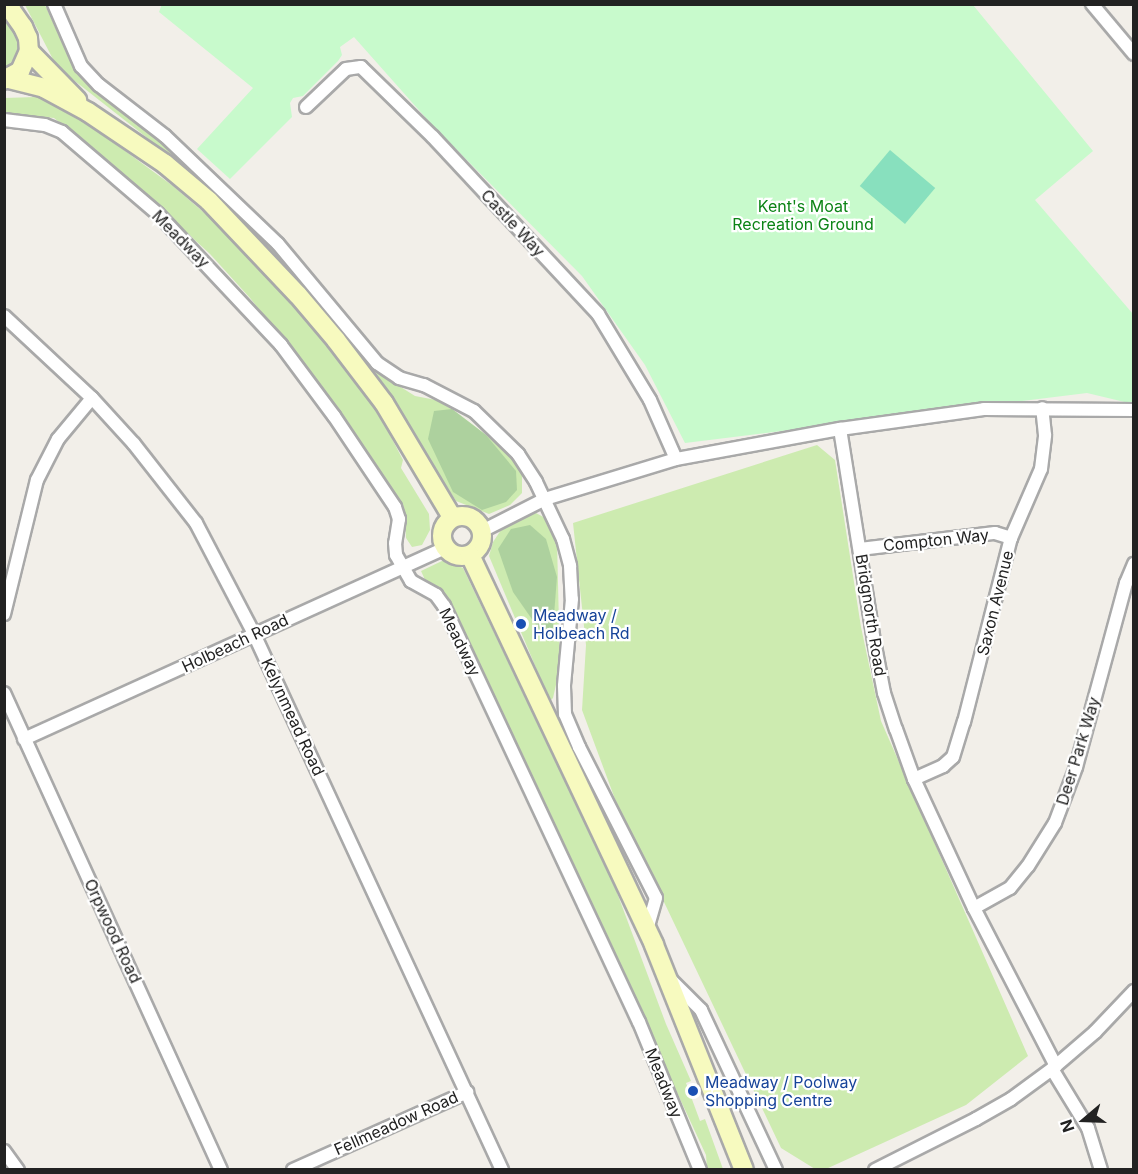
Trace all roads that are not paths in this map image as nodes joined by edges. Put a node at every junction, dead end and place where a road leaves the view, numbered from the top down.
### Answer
1 (54, 4) edge
2 (1092, 4) edge
3 (4, 7) edge
4 (29, 51) junction
5 (1134, 54) edge
6 (7, 80) edge
7 (306, 107) dead end
8 (88, 112) junction
9 (4, 120) edge
10 (4, 316) edge
11 (92, 398) junction
12 (1042, 408) junction
13 (1134, 410) edge
14 (840, 429) junction
15 (676, 459) junction
16 (545, 499) junction
17 (453, 517) junction
18 (482, 531) junction
19 (1011, 538) junction
20 (446, 548) junction
21 (860, 549) junction
22 (470, 555) junction
23 (1134, 564) edge
24 (402, 566) junction
25 (4, 614) edge
26 (254, 634) junction
27 (4, 693) edge
28 (24, 739) junction
29 (914, 779) junction
30 (974, 908) junction
31 (646, 930) junction
32 (668, 976) junction
33 (1134, 991) edge
34 (1054, 1068) junction
35 (466, 1092) junction
36 (4, 1151) edge
37 (775, 1166) edge
38 (18, 1170) edge
39 (221, 1170) edge
40 (293, 1170) edge
41 (502, 1170) edge
42 (700, 1170) edge
43 (744, 1170) edge
44 (786, 1170) edge
45 (875, 1170) edge
46 (1101, 1170) edge

1 - 16 street
2 - 5 street
3 - 4 street
4 - 6 street
4 - 8 street
6 - 8 street
7 - 15 street, Castle Way
8 - 17 street
9 - 24 street, Meadway
10 - 11 street, Kelynmead Road
11 - 25 street
11 - 26 street, Kelynmead Road
12 - 13 street
12 - 14 street
12 - 19 street, Saxon Avenue
14 - 15 street
14 - 21 street, Bridgnorth Road
15 - 16 street
16 - 18 street
16 - 31 street
17 - 18 street
17 - 20 street
18 - 22 street
19 - 21 street, Compton Way
19 - 29 street, Saxon Avenue
20 - 22 street
20 - 24 street, Holbeach Road
21 - 29 street, Bridgnorth Road
22 - 31 street
23 - 30 street, Deer Park Way
24 - 26 street, Holbeach Road
24 - 42 street, Meadway
26 - 28 street, Holbeach Road
26 - 35 street, Kelynmead Road
27 - 28 street, Orpwood Road
28 - 39 street, Orpwood Road
29 - 30 street, Bridgnorth Road
30 - 34 street, Bridgnorth Road
31 - 32 street
32 - 37 street
32 - 43 street
33 - 34 street
34 - 45 street
34 - 46 street, Bridgnorth Road
35 - 40 street, Fellmeadow Road
35 - 41 street, Kelynmead Road
36 - 38 street
37 - 44 street

